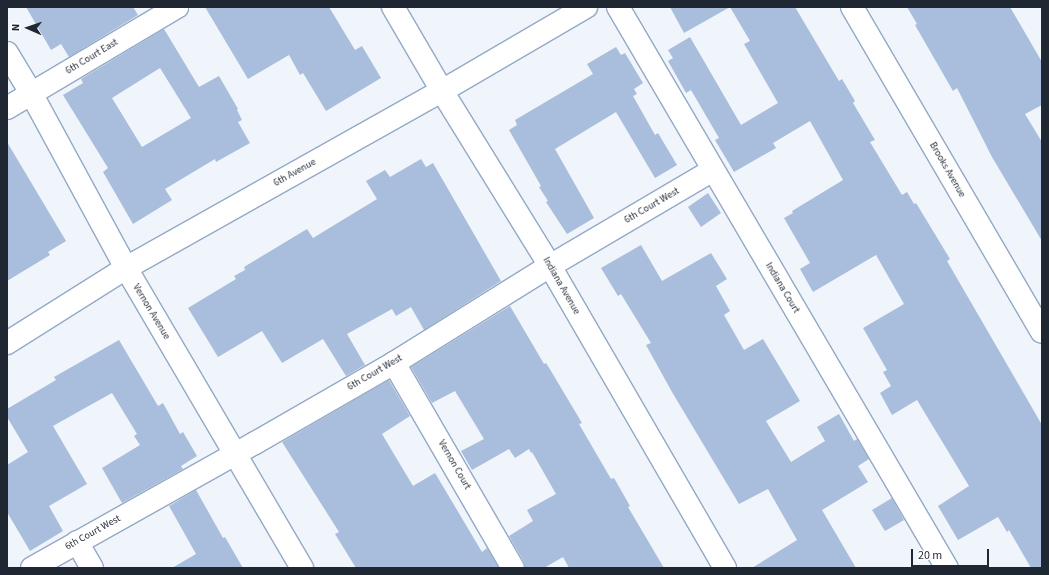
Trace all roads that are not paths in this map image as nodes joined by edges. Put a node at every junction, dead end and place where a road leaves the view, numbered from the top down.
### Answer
1 (177, 7) edge
2 (393, 7) edge
3 (586, 7) edge
4 (618, 7) edge
5 (852, 7) edge
6 (7, 53) edge
7 (442, 91) junction
8 (31, 93) junction
9 (7, 108) edge
10 (712, 170) junction
11 (550, 266) junction
12 (126, 268) junction
13 (1042, 332) edge
14 (7, 343) edge
15 (394, 363) junction
16 (236, 454) junction
17 (77, 542) junction
18 (32, 568) edge
19 (92, 568) edge
20 (302, 568) edge
21 (513, 568) edge
22 (725, 568) edge
23 (947, 568) edge

1 - 8 street, 6th Court East
2 - 7 street, Indiana Avenue
3 - 7 street, 6th Avenue
4 - 10 street, Indiana Court
5 - 13 street, Brooks Avenue
6 - 8 street, Vernon Avenue
7 - 11 street, Indiana Avenue
7 - 12 street, 6th Avenue
8 - 9 street, 6th Court East
8 - 12 street, Vernon Avenue
10 - 11 street, 6th Court West
10 - 23 street, Indiana Court
11 - 15 street, 6th Court West
11 - 22 street, Indiana Avenue
12 - 14 street, 6th Avenue
12 - 16 street, Vernon Avenue
15 - 16 street, 6th Court West
15 - 21 street, Vernon Court
16 - 17 street, 6th Court West
16 - 20 street, Vernon Avenue
17 - 18 street, 6th Court West
17 - 19 street

